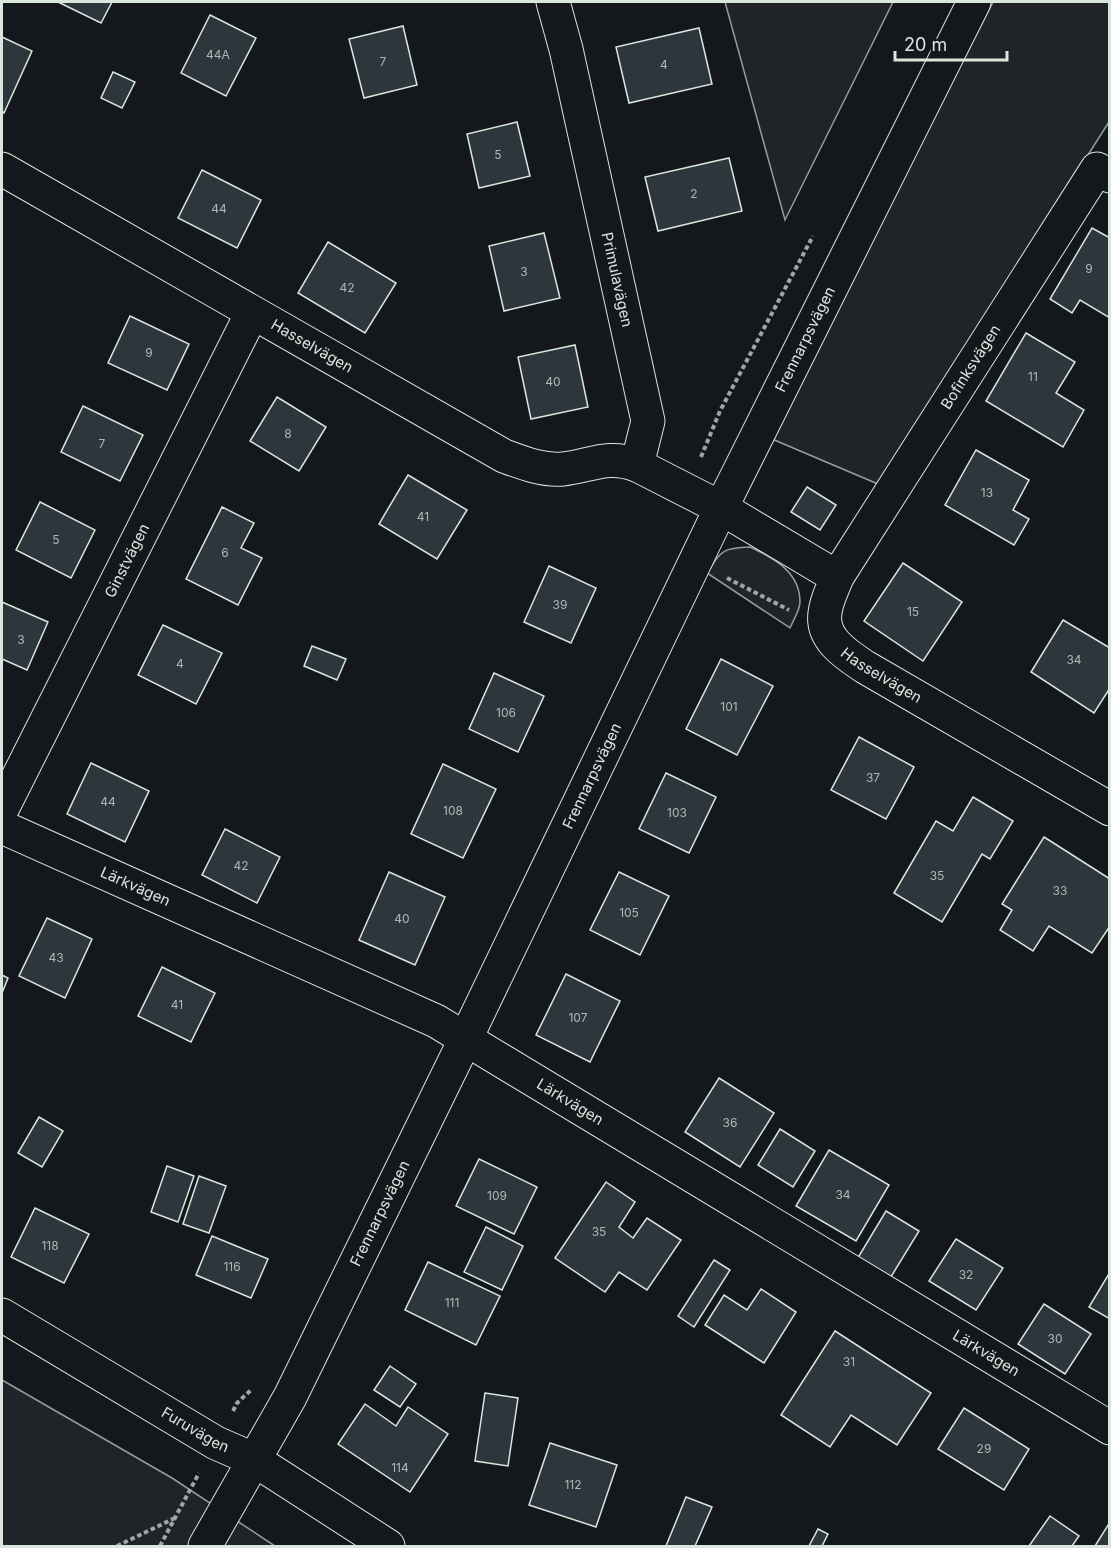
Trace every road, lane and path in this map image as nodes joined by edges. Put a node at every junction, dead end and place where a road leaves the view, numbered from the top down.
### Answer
1 (553, 2) edge
2 (974, 2) edge
3 (2, 169) edge
4 (1110, 176) edge
5 (252, 313) junction
6 (637, 465) junction
7 (722, 508) junction
8 (696, 562) junction
9 (837, 577) junction
10 (827, 630) junction
11 (2, 809) edge
12 (1110, 809) edge
13 (2, 827) edge
14 (466, 1038) junction
15 (2, 1315) edge
16 (1110, 1428) edge
17 (254, 1459) junction
18 (176, 1517) dead end
19 (117, 1546) edge
20 (205, 1546) edge
21 (388, 1546) edge

1 - 6 street, Primulavägen
2 - 7 street, Frennarpsvägen
3 - 5 street, Hasselvägen
4 - 9 street, Bofinksvägen
5 - 6 street, Hasselvägen
5 - 11 street, Ginstvägen
6 - 7 street
7 - 8 street, Frennarpsvägen
7 - 9 street
8 - 10 path
8 - 14 street, Frennarpsvägen
9 - 10 street
10 - 12 street, Hasselvägen
13 - 14 street, Lärkvägen
14 - 16 street, Lärkvägen
14 - 17 street, Frennarpsvägen
15 - 17 street, Furuvägen
17 - 20 street, Frennarpsvägen
17 - 21 street, Furuvägen
18 - 19 path

